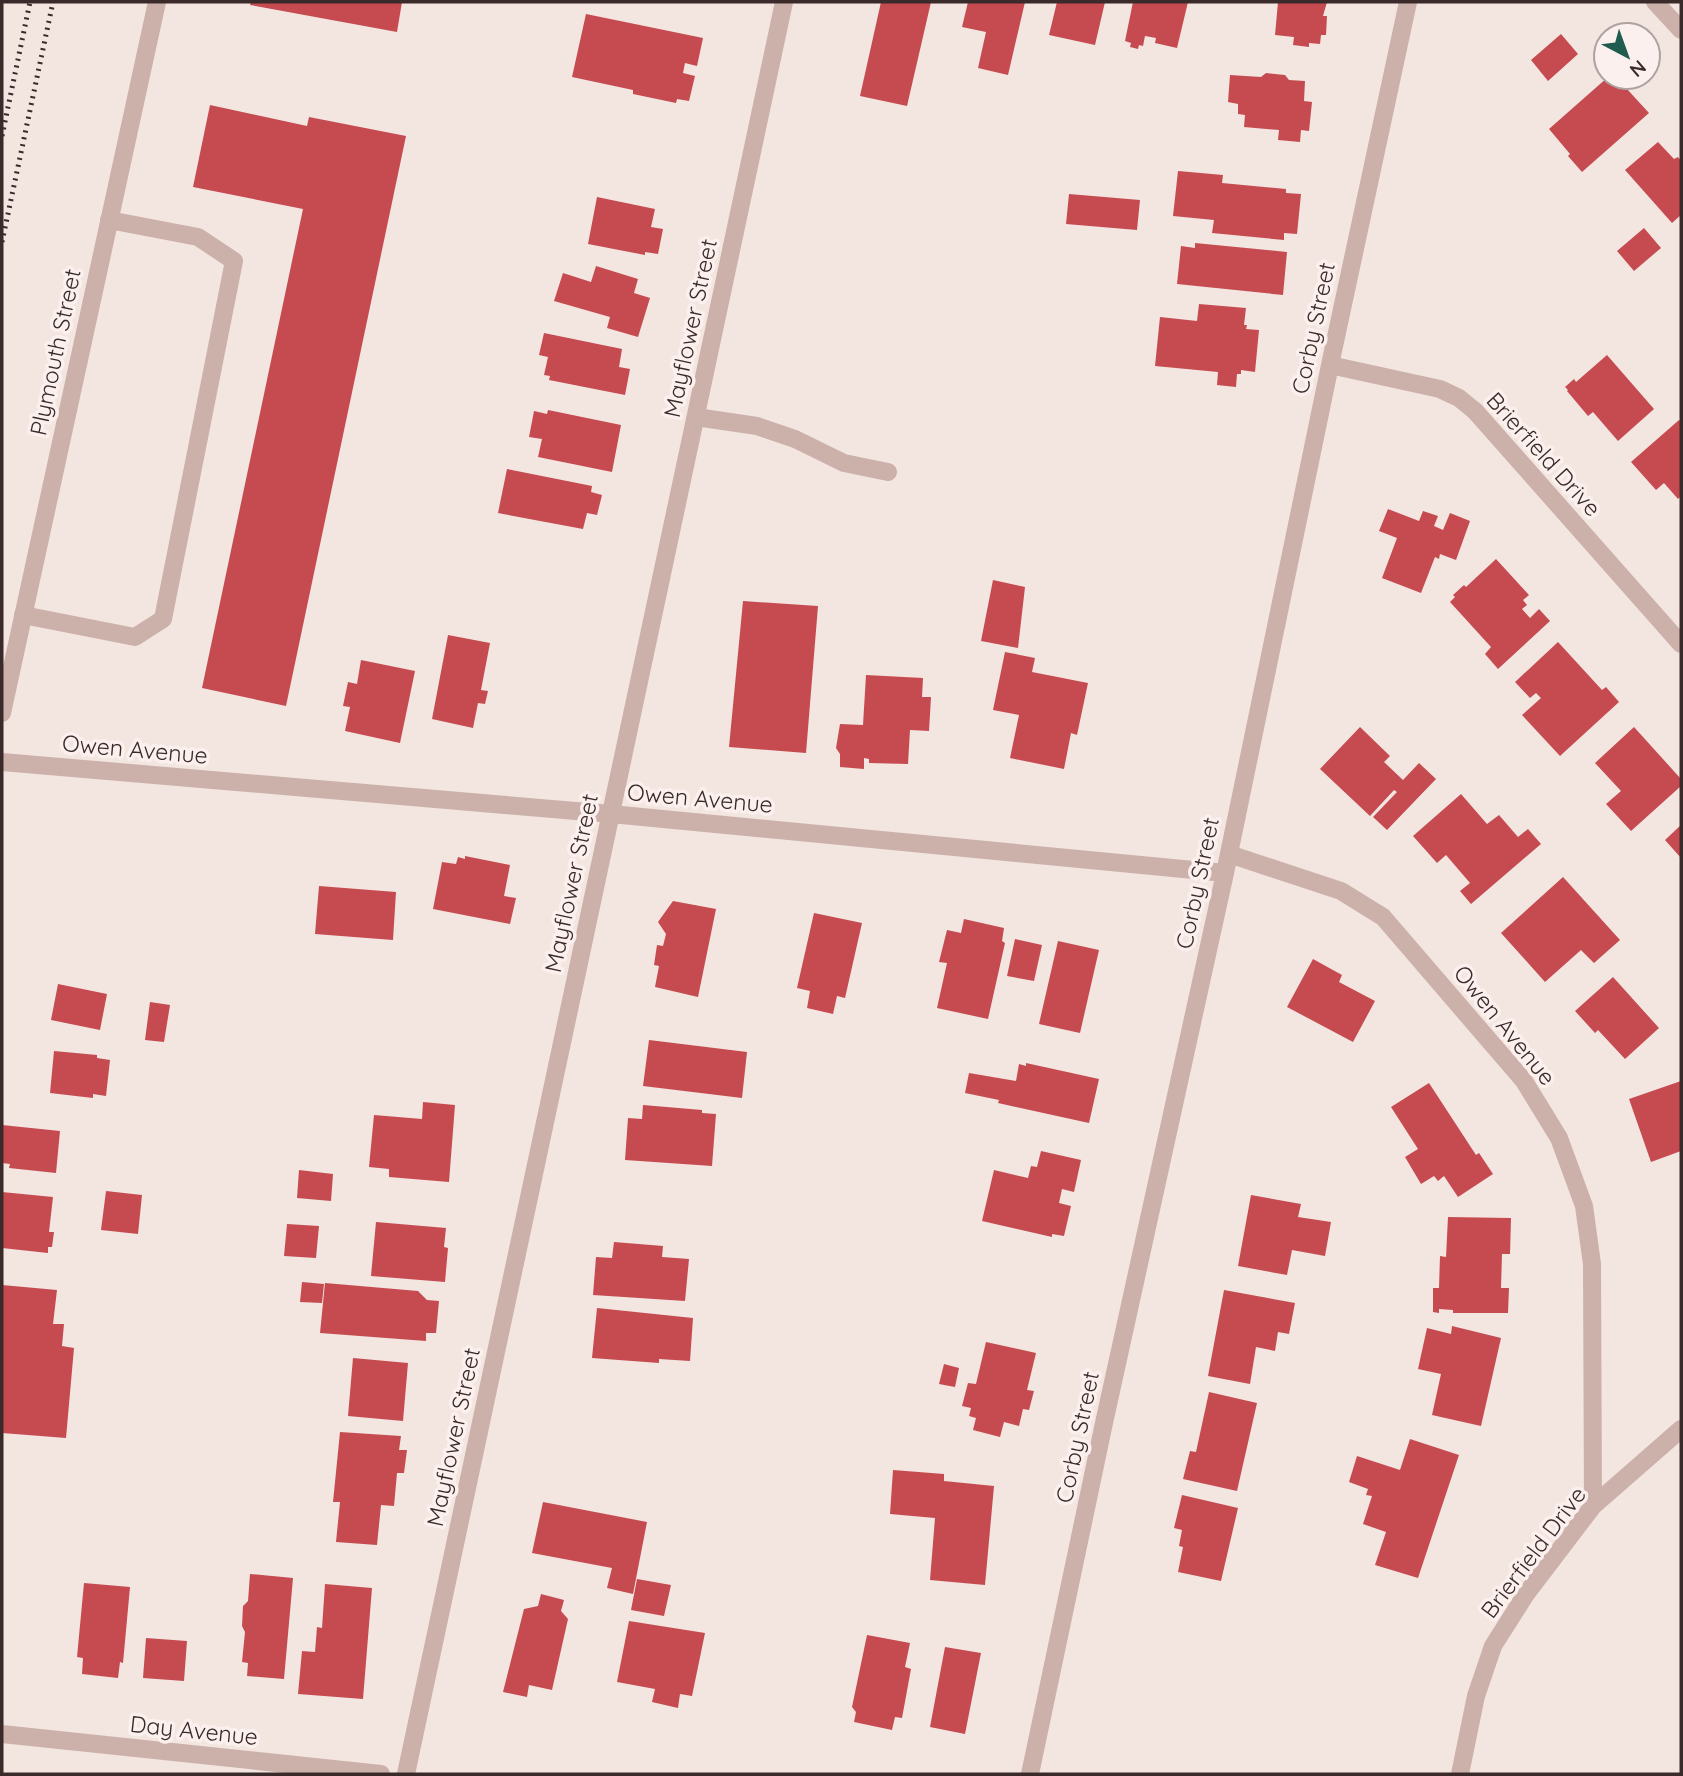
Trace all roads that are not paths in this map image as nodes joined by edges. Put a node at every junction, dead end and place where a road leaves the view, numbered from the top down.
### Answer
1 (157, 2) edge
2 (784, 2) edge
3 (1408, 2) edge
4 (1656, 2) edge
5 (1681, 30) edge
6 (109, 220) junction
7 (1330, 365) junction
8 (696, 417) junction
9 (888, 472) dead end
10 (23, 615) junction
11 (1681, 644) edge
12 (2, 713) edge
13 (2, 762) edge
14 (611, 814) junction
15 (1229, 854) junction
16 (1225, 873) junction
17 (1681, 1429) edge
18 (1593, 1506) junction
19 (2, 1734) edge
20 (381, 1774) edge
21 (407, 1774) edge
22 (1030, 1774) edge
23 (1460, 1774) edge

1 - 6 street, Plymouth Street
2 - 8 street, Mayflower Street
3 - 7 street, Corby Street
4 - 5 street
6 - 10 street, Plymouth Street
6 - 10 street
7 - 11 street, Brierfield Drive
7 - 15 street, Corby Street
8 - 9 street
8 - 14 street, Mayflower Street
10 - 12 street, Plymouth Street
13 - 14 street, Owen Avenue
14 - 16 street, Owen Avenue
14 - 21 street, Mayflower Street
15 - 16 street, Corby Street
15 - 18 street, Owen Avenue
16 - 22 street, Corby Street
17 - 18 street, Brierfield Drive
18 - 23 street, Brierfield Drive
19 - 20 street, Day Avenue

